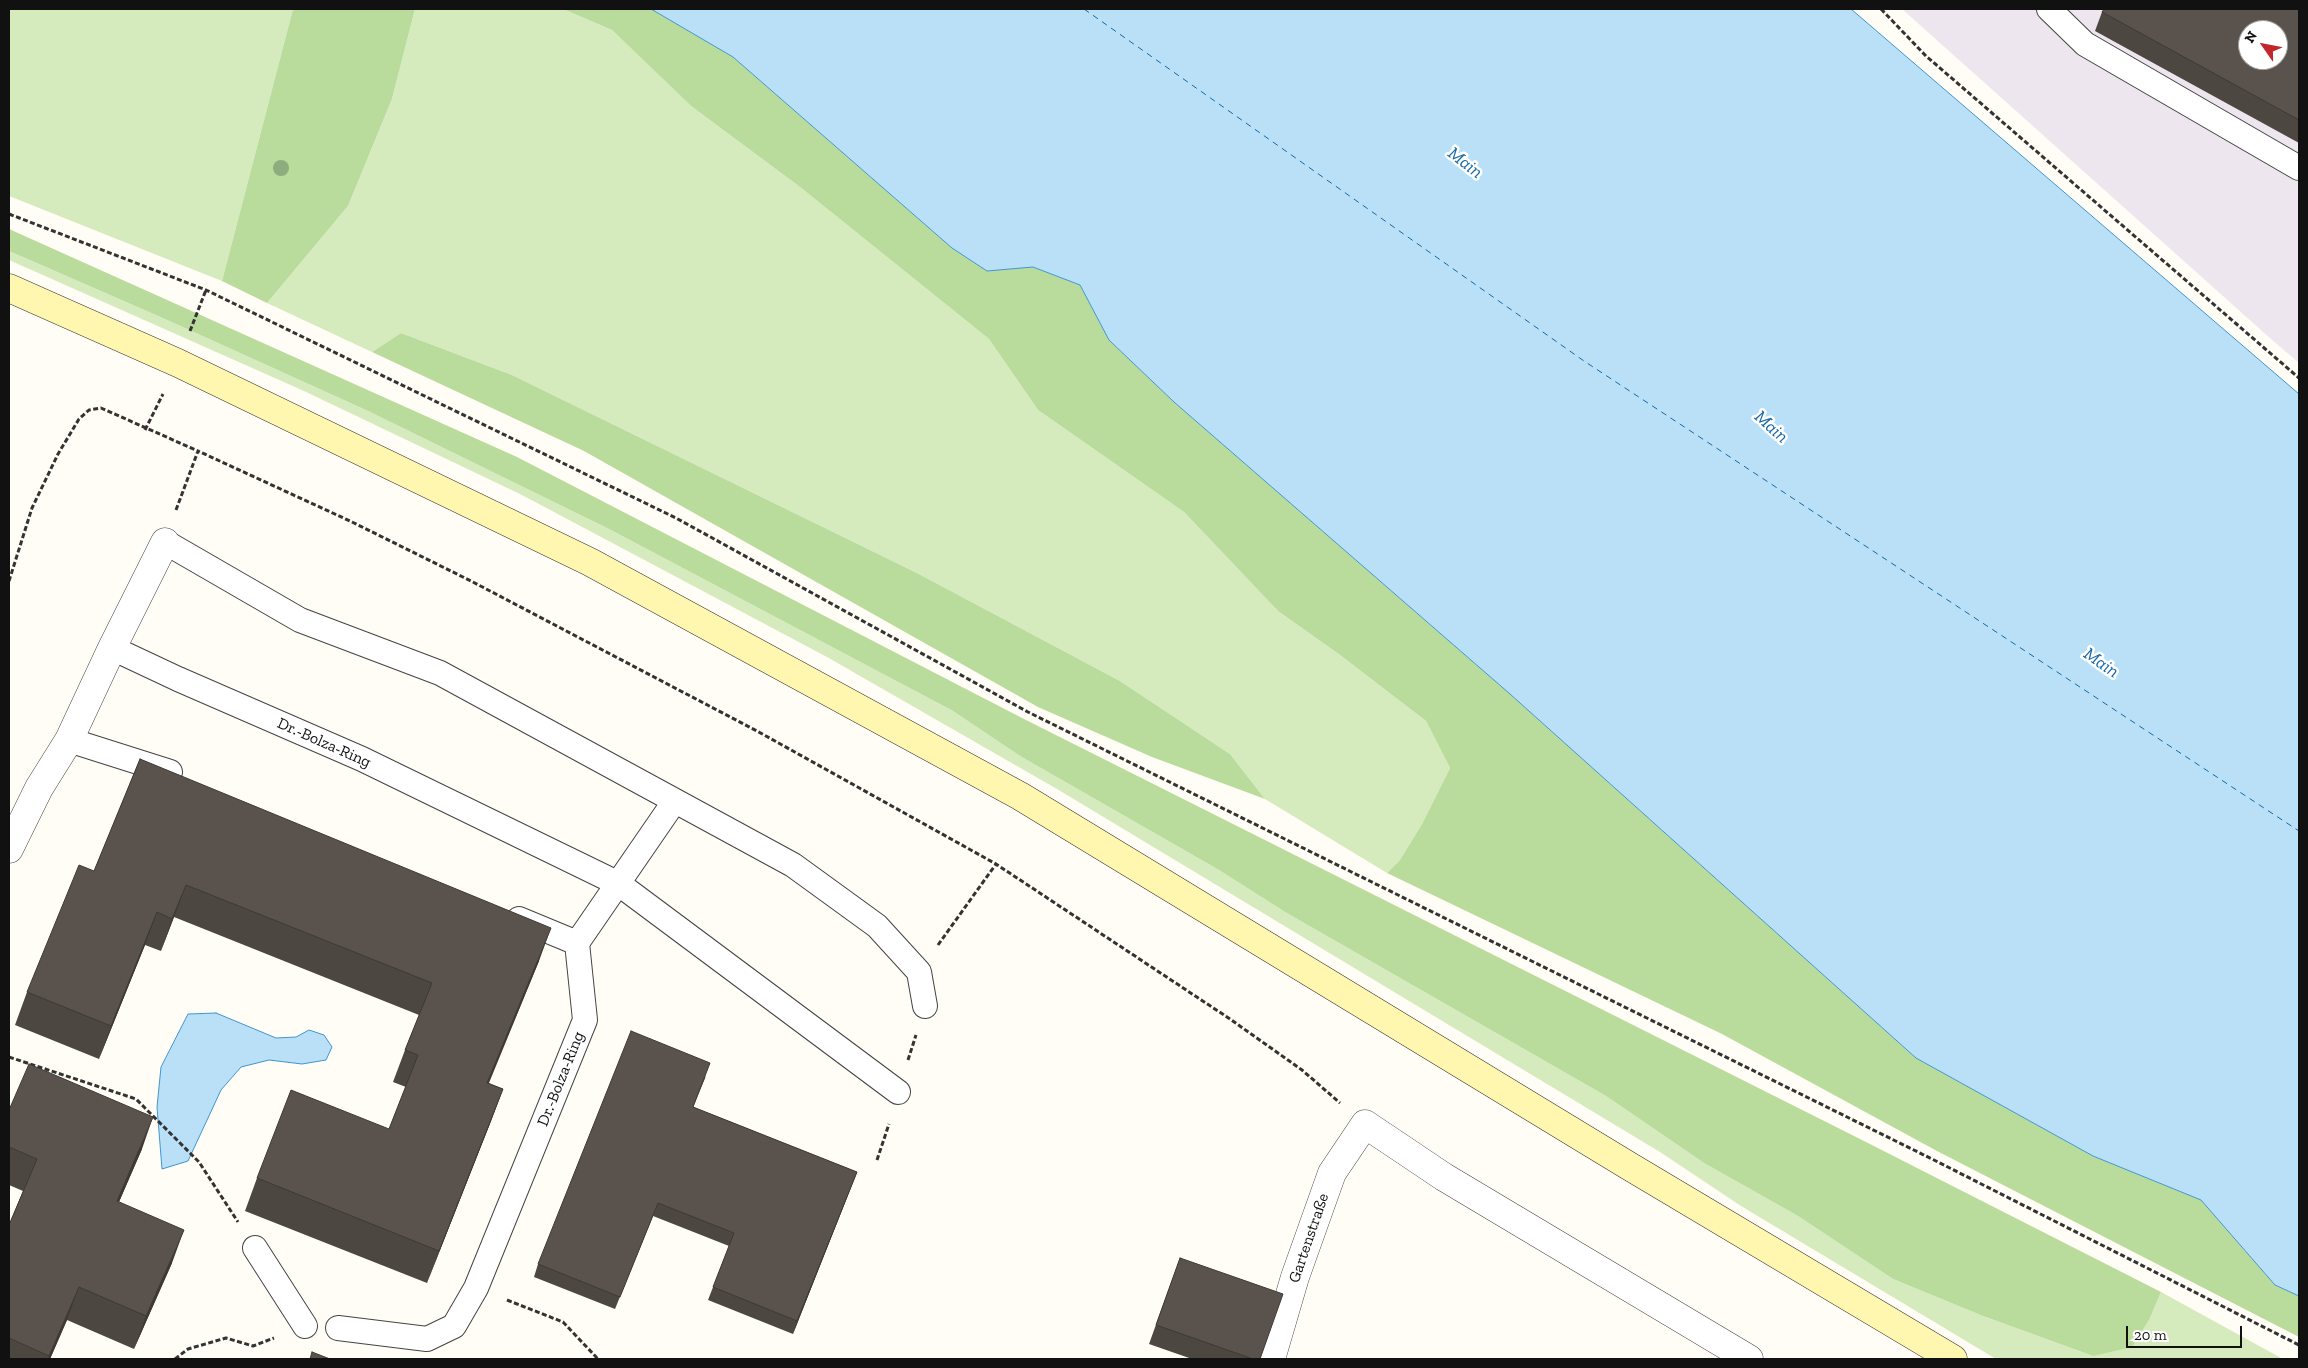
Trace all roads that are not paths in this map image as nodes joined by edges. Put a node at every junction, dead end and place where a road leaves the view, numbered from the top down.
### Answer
1 (2049, 9) edge
2 (2299, 168) edge
3 (9, 288) edge
4 (165, 542) joint
5 (112, 648) junction
6 (69, 740) junction
7 (190, 781) edge
8 (674, 802) junction
9 (9, 848) edge
10 (619, 884) junction
11 (503, 912) edge
12 (577, 943) junction
13 (925, 1006) dead end
14 (898, 1092) dead end
15 (255, 1248) road end
16 (305, 1326) road end
17 (338, 1328) dead end
18 (1271, 1359) edge
19 (1749, 1359) edge
20 (1953, 1359) edge

1 - 2 lane
3 - 20 main road
4 - 5 street
4 - 8 lane
5 - 6 street
5 - 10 lane, Dr.-Bolza-Ring
6 - 7 lane
6 - 9 street
8 - 10 lane
8 - 13 lane
10 - 12 lane
10 - 14 lane, Dr.-Bolza-Ring
11 - 12 lane
12 - 17 lane, Dr.-Bolza-Ring
15 - 16 lane
18 - 19 street, Gartenstraße

